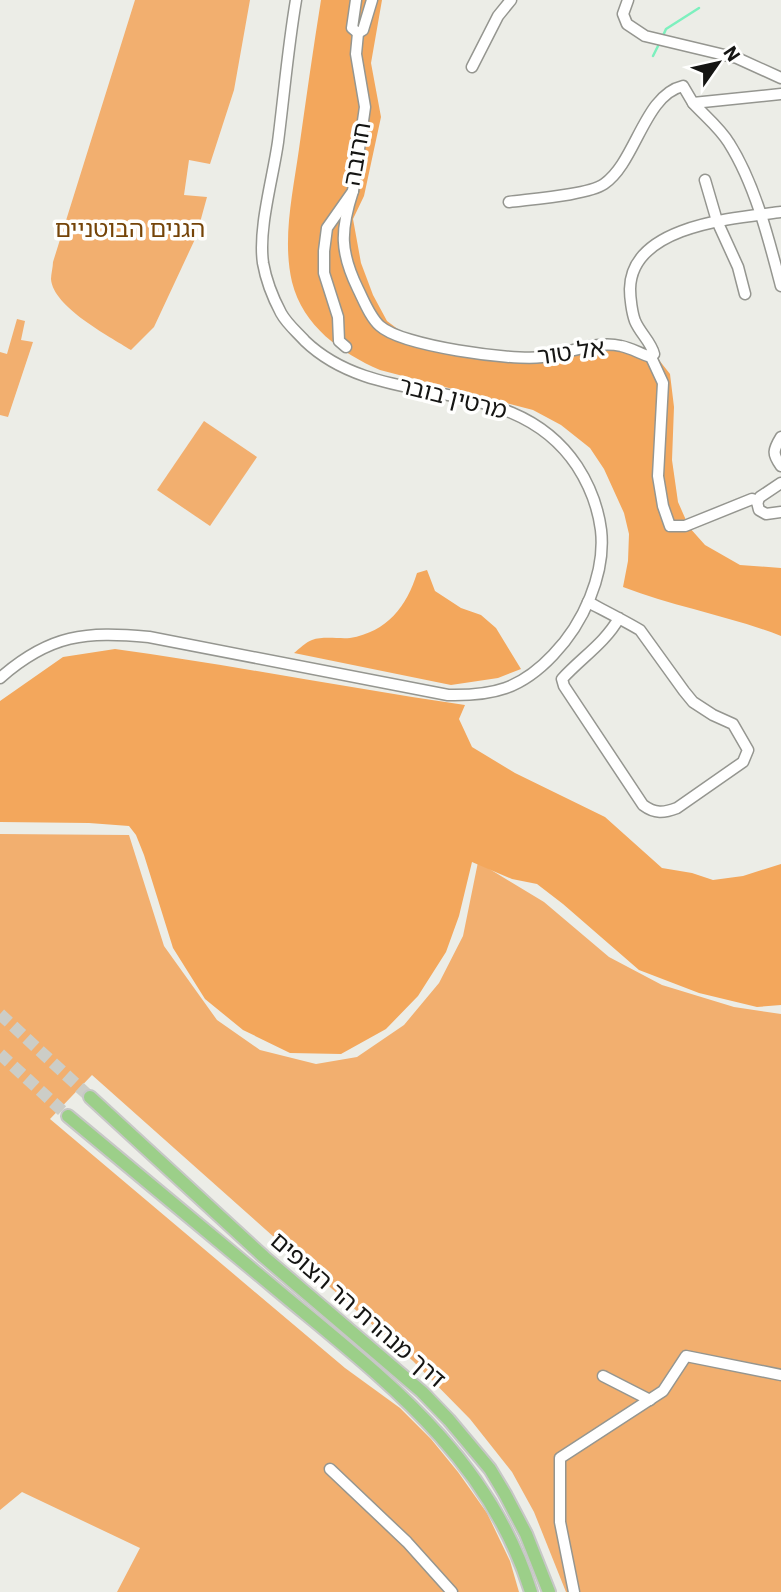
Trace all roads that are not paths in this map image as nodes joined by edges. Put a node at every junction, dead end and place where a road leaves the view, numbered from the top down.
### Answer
1 (296, 0) edge
2 (356, 0) edge
3 (372, 0) edge
4 (511, 0) edge
5 (628, 0) edge
6 (358, 33) junction
7 (472, 67) dead end
8 (781, 78) edge
9 (781, 94) edge
10 (693, 103) junction
11 (705, 180) dead end
12 (353, 191) junction
13 (509, 202) dead end
14 (781, 212) edge
15 (761, 215) junction
16 (717, 220) junction
17 (781, 285) edge
18 (745, 294) dead end
19 (346, 347) dead end
20 (651, 357) junction
21 (781, 437) edge
22 (781, 467) edge
23 (781, 483) edge
24 (758, 501) junction
25 (781, 512) edge
26 (588, 602) junction
27 (619, 618) junction
28 (0, 678) edge
29 (90, 1097) tunnel mouth
30 (68, 1116) tunnel mouth
31 (781, 1375) edge
32 (603, 1376) dead end
33 (650, 1400) junction
34 (330, 1469) dead end
35 (452, 1592) edge
36 (531, 1592) edge
37 (549, 1592) edge
38 (574, 1592) edge

1 - 26 street, מרטין בובר
2 - 6 street, חרובה
3 - 6 street
4 - 7 street
5 - 8 street
6 - 12 street, חרובה
9 - 10 street
10 - 13 street
10 - 15 street
11 - 16 street
12 - 19 street, חרובה
12 - 20 street, אל טור
14 - 15 street, אל טור
15 - 16 street, אל טור
15 - 17 street
16 - 18 street
16 - 20 street, אל טור
20 - 24 street
21 - 22 street
23 - 24 street
24 - 25 street
26 - 27 street
26 - 28 street, מרטין בובר
27 - 27 street
29 - 37 main road, דרך מנהרת הר הצופים
30 - 36 main road, דרך מנהרת הר הצופים
31 - 33 street
32 - 33 street
33 - 38 street
34 - 35 street

